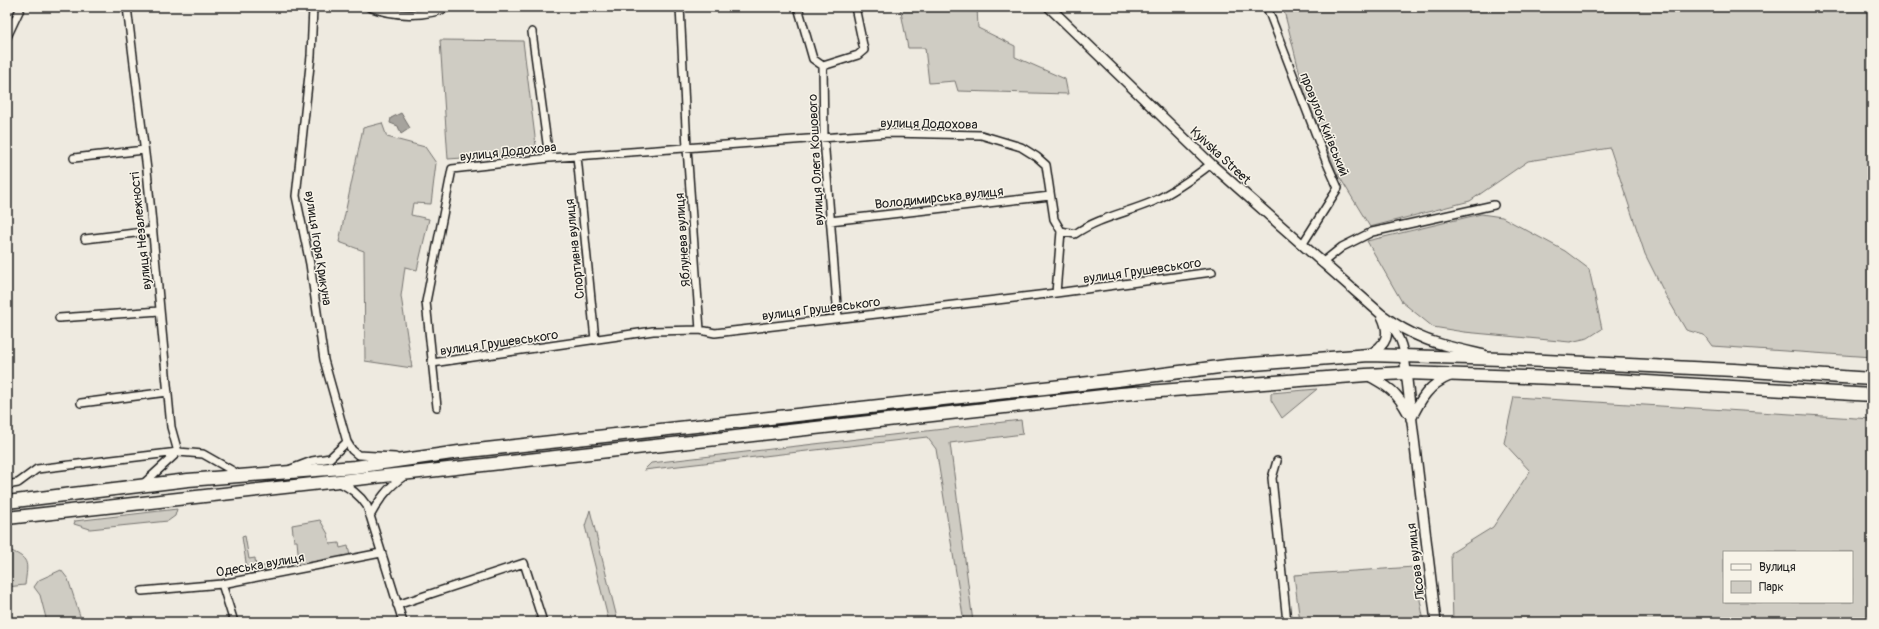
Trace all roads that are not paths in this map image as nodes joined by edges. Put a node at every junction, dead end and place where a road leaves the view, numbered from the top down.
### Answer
1 (21, 7) edge
2 (127, 7) edge
3 (313, 7) edge
4 (369, 7) edge
5 (449, 7) edge
6 (680, 7) edge
7 (798, 7) edge
8 (855, 7) edge
9 (1049, 7) edge
10 (1267, 7) edge
11 (532, 32) dead end
12 (7, 37) edge
13 (823, 66) junction
14 (824, 138) junction
15 (687, 148) junction
16 (144, 150) junction
17 (577, 156) junction
18 (74, 158) dead end
19 (549, 158) junction
20 (1211, 164) junction
21 (1050, 196) junction
22 (1494, 205) dead end
23 (830, 221) junction
24 (152, 231) junction
25 (1061, 231) junction
26 (85, 239) dead end
27 (1302, 245) junction
28 (1322, 263) junction
29 (1212, 272) dead end
30 (1056, 293) junction
31 (160, 311) junction
32 (1381, 314) junction
33 (59, 318) dead end
34 (838, 318) junction
35 (700, 330) junction
36 (595, 340) junction
37 (1369, 355) junction
38 (1404, 355) junction
39 (1502, 359) junction
40 (432, 363) junction
41 (1406, 373) junction
42 (1366, 374) junction
43 (1452, 375) junction
44 (1872, 379) edge
45 (168, 392) junction
46 (1872, 396) edge
47 (81, 403) dead end
48 (437, 407) dead end
49 (1411, 419) junction
50 (347, 442) junction
51 (178, 452) junction
52 (410, 459) junction
53 (1277, 461) dead end
54 (408, 472) junction
55 (279, 473) junction
56 (242, 476) junction
57 (336, 480) junction
58 (7, 485) edge
59 (140, 486) junction
60 (7, 502) edge
61 (370, 516) junction
62 (7, 518) edge
63 (381, 553) junction
64 (222, 584) junction
65 (142, 592) dead end
66 (397, 605) junction
67 (234, 622) edge
68 (403, 622) edge
69 (543, 622) edge
70 (1287, 622) edge
71 (1436, 622) edge

1 - 12 street
2 - 16 street, вулиця Незалежності
3 - 50 street, вулиця Ігоря Крикуна
4 - 5 street
6 - 15 street
7 - 13 street
8 - 13 street
9 - 20 street, Kyivska Street
10 - 27 street, провулок Київський
11 - 19 street
13 - 14 street, вулиця Олега Кошового
14 - 15 street, вулиця Додохова
14 - 21 street, вулиця Додохова
14 - 23 street, вулиця Олега Кошового
15 - 17 street, вулиця Додохова
15 - 35 street, Яблунева вулиця
16 - 18 street
16 - 24 street, вулиця Незалежності
17 - 19 street, вулиця Додохова
17 - 36 street, Спортивна вулиця
19 - 40 street, вулиця Додохова
20 - 25 street
20 - 27 street, Kyivska Street
21 - 23 street, Володимирська вулиця
21 - 25 street, вулиця Додохова
22 - 28 street
23 - 34 street, вулиця Олега Кошового
24 - 26 street
24 - 31 street, вулиця Незалежності
25 - 30 street
27 - 28 street, Kyivska Street
28 - 32 street, Kyivska Street
29 - 30 street, вулиця Грушевського
30 - 34 street, вулиця Грушевського
31 - 33 street
31 - 45 street, вулиця Незалежності
32 - 37 street
32 - 38 street
32 - 39 street, Kyivska Street
34 - 35 street, вулиця Грушевського
35 - 36 street, вулиця Грушевського
36 - 40 street, вулиця Грушевського
37 - 38 highway
37 - 52 highway
38 - 39 highway
38 - 41 street, Лісова вулиця
39 - 44 highway
40 - 48 street, вулиця Додохова
41 - 42 highway
41 - 43 highway
41 - 49 street, Лісова вулиця
42 - 49 street
42 - 54 highway
43 - 46 highway
43 - 49 street
45 - 47 street
45 - 51 street, вулиця Незалежності
49 - 71 street, Лісова вулиця
50 - 52 street
50 - 55 street
51 - 56 street
51 - 58 street
51 - 59 street
52 - 55 highway
53 - 70 street
54 - 57 highway
54 - 61 street
55 - 56 highway
56 - 59 highway
57 - 61 street
57 - 62 highway
59 - 60 highway
61 - 63 street
63 - 64 street, Одеська вулиця
63 - 66 street
64 - 65 street, Одеська вулиця
64 - 67 street
66 - 68 street
66 - 69 street

